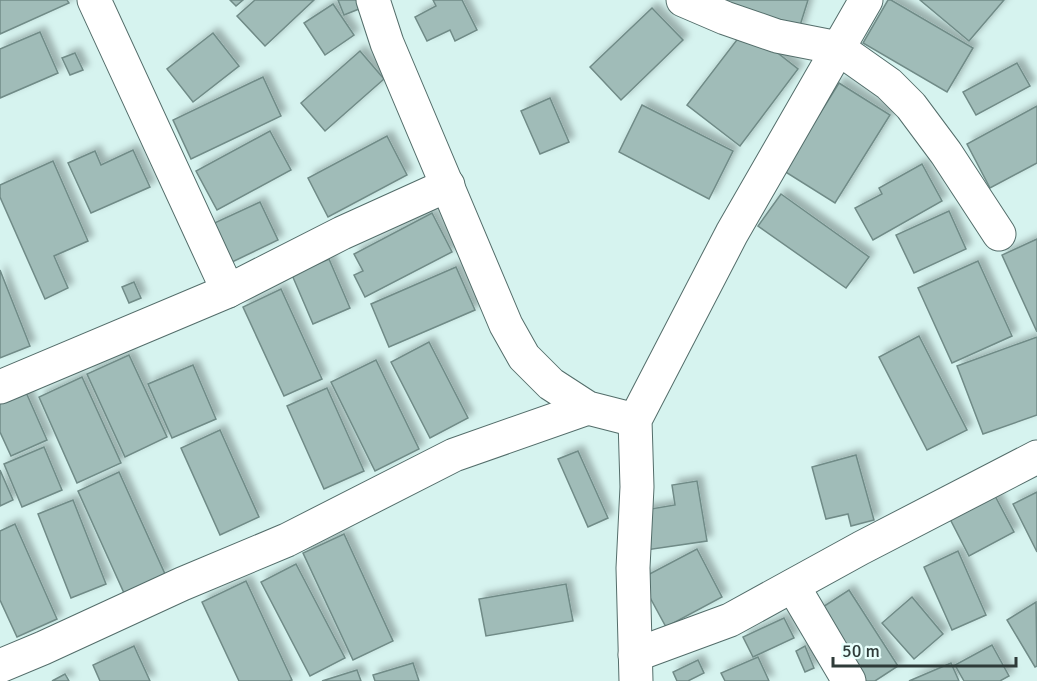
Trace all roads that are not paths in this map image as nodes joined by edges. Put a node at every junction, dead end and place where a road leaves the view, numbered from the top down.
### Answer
1 (94, 0) edge
2 (372, 0) edge
3 (683, 0) edge
4 (866, 0) edge
5 (838, 48) junction
6 (448, 185) junction
7 (999, 234) dead end
8 (228, 291) junction
9 (0, 387) edge
10 (588, 408) junction
11 (634, 420) junction
12 (1037, 457) edge
13 (793, 586) junction
14 (0, 666) edge
15 (635, 668) edge
16 (849, 681) edge

1 - 8 street
2 - 6 street
3 - 5 street
4 - 5 street
5 - 7 street
5 - 11 street
6 - 8 street
6 - 10 street
8 - 9 street
10 - 11 street
10 - 14 street
11 - 15 street
12 - 13 street
13 - 15 street
13 - 16 street

